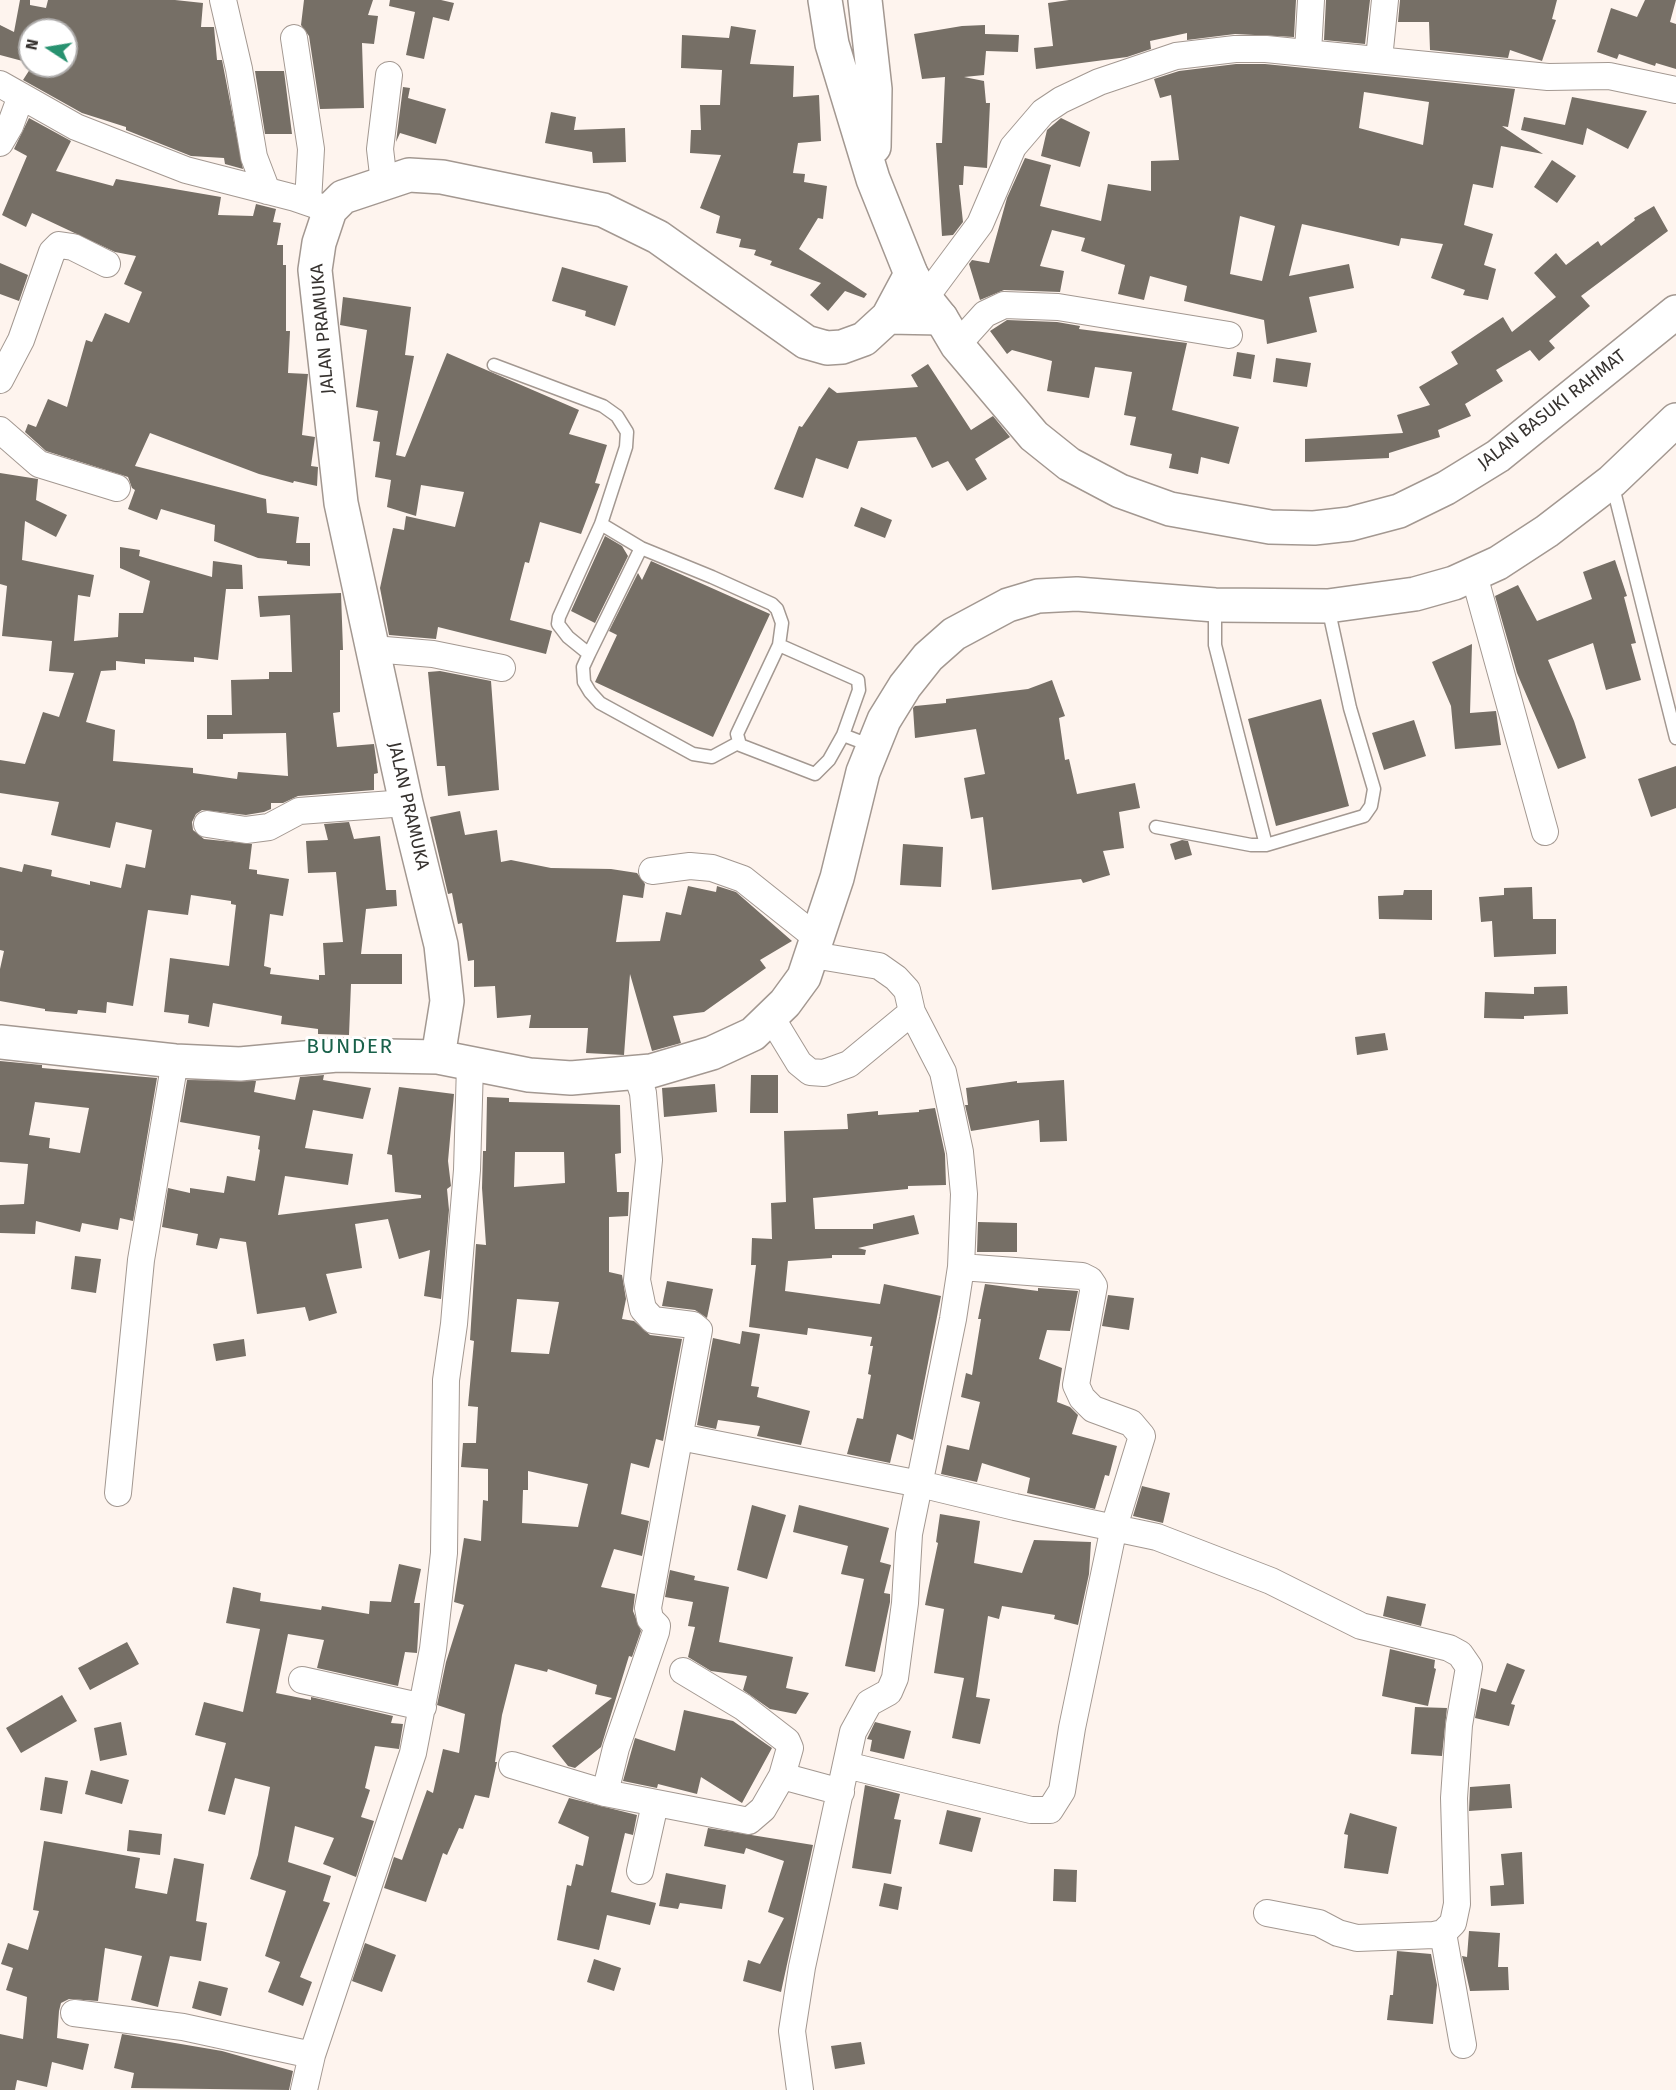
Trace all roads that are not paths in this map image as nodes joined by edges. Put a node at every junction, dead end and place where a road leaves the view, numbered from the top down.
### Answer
1 (223, 0) edge
2 (865, 0) edge
3 (1311, 0) edge
4 (1385, 0) edge
5 (825, 3) edge
6 (294, 38) dead end
7 (1308, 52) junction
8 (1379, 59) junction
9 (389, 75) dead end
10 (10, 90) edge
11 (1676, 90) edge
12 (0, 143) edge
13 (873, 179) junction
14 (384, 183) junction
15 (267, 191) junction
16 (319, 206) junction
17 (107, 264) dead end
18 (934, 309) junction
19 (1676, 312) edge
20 (888, 317) junction
21 (1229, 335) dead end
22 (494, 365) dead end
23 (0, 380) edge
24 (1676, 420) edge
25 (0, 430) edge
26 (1612, 481) junction
27 (117, 488) dead end
28 (601, 524) junction
29 (641, 548) junction
30 (1474, 575) junction
31 (1215, 605) junction
32 (1328, 606) junction
33 (779, 645) junction
34 (373, 649) junction
35 (589, 654) junction
36 (502, 668) dead end
37 (843, 735) junction
38 (1676, 738) edge
39 (738, 743) junction
40 (873, 747) junction
41 (406, 803) junction
42 (207, 824) dead end
43 (1156, 827) dead end
44 (1545, 832) dead end
45 (1266, 845) junction
46 (652, 871) dead end
47 (815, 946) junction
48 (912, 1012) junction
49 (771, 1017) junction
50 (0, 1042) edge
51 (438, 1057) junction
52 (175, 1061) junction
53 (470, 1065) junction
54 (636, 1072) junction
55 (961, 1267) junction
56 (680, 1437) junction
57 (920, 1484) junction
58 (118, 1493) dead end
59 (1114, 1527) junction
60 (682, 1671) dead end
61 (302, 1680) dead end
62 (423, 1707) junction
63 (512, 1765) dead end
64 (846, 1765) junction
65 (782, 1776) junction
66 (841, 1792) junction
67 (605, 1793) junction
68 (656, 1804) junction
69 (640, 1872) dead end
70 (1267, 1913) dead end
71 (1443, 1933) junction
72 (74, 2013) dead end
73 (1463, 2045) dead end
74 (312, 2055) junction
75 (303, 2090) edge
76 (800, 2090) edge

1 - 15 street
2 - 13 main road, JALAN BASUKI RAHMAT
3 - 7 street
4 - 8 street
5 - 13 main road, JALAN BASUKI RAHMAT
6 - 16 street
7 - 8 street
7 - 18 street
8 - 11 street
9 - 14 street
10 - 12 street
10 - 15 street
13 - 18 main road, JALAN BASUKI RAHMAT
14 - 16 main road
14 - 20 main road
15 - 16 street
16 - 34 main road, JALAN PRAMUKA
17 - 23 street
18 - 19 main road, JALAN BASUKI RAHMAT
18 - 20 main road
18 - 20 main road
18 - 21 street
22 - 28 lane
24 - 26 main road
25 - 27 street
26 - 30 main road
26 - 38 lane
28 - 29 lane
28 - 35 lane
29 - 33 lane
29 - 35 lane
30 - 32 main road
30 - 44 street
31 - 32 main road
31 - 40 main road
31 - 45 lane
32 - 45 lane
33 - 37 lane
33 - 39 lane
34 - 36 street
34 - 41 main road, JALAN PRAMUKA
35 - 39 lane
37 - 39 lane
37 - 40 lane
40 - 47 main road
41 - 42 street
41 - 51 main road, JALAN PRAMUKA
43 - 45 lane
46 - 47 street
47 - 48 street
47 - 49 main road
48 - 49 street
48 - 55 street
49 - 54 main road
50 - 52 main road
51 - 52 main road
51 - 53 main road
52 - 58 street
53 - 54 main road
53 - 62 street
54 - 56 street
55 - 57 street
55 - 59 street
56 - 57 street
56 - 67 street
57 - 59 street
57 - 64 street
59 - 64 street
59 - 71 street
60 - 65 street
61 - 62 street
62 - 74 street
63 - 67 street
64 - 66 street
65 - 66 street
65 - 68 street
66 - 76 street
67 - 68 street
68 - 69 street
70 - 71 street
71 - 73 street
72 - 74 street
74 - 75 street

